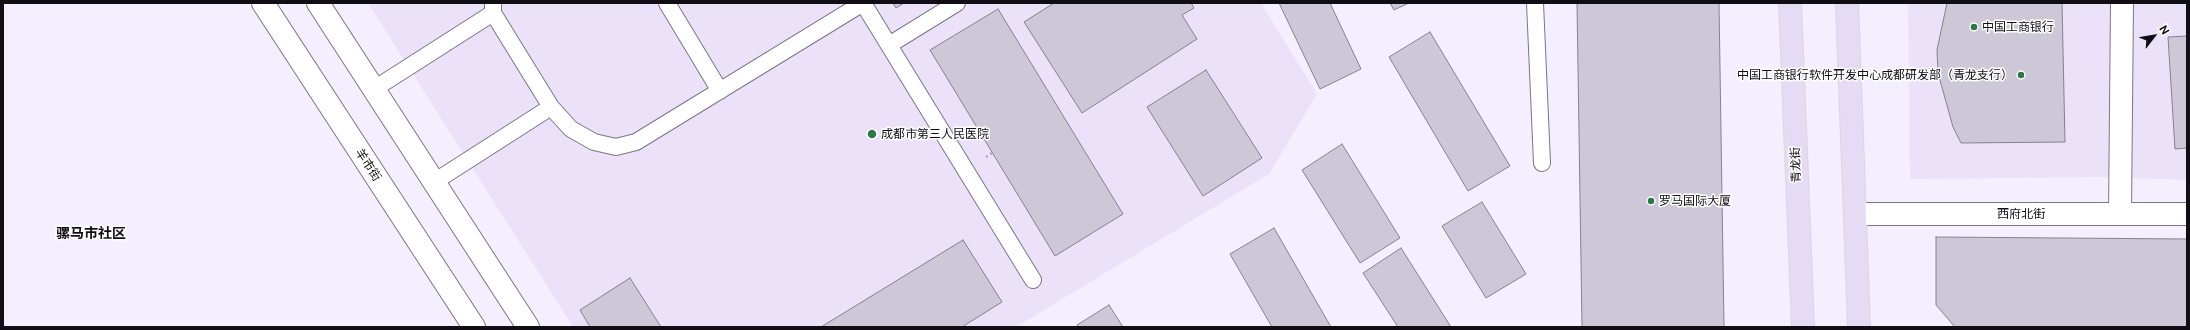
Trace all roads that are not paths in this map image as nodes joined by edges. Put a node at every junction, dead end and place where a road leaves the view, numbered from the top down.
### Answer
1 (263, 3) edge
2 (318, 3) edge
3 (667, 3) edge
4 (863, 3) edge
5 (957, 3) edge
6 (1535, 3) edge
7 (1790, 3) edge
8 (1847, 3) edge
9 (2122, 3) edge
10 (493, 8) edge
11 (889, 45) junction
12 (374, 89) junction
13 (720, 91) junction
14 (551, 107) junction
15 (1542, 163) dead end
16 (434, 182) junction
17 (1855, 214) junction
18 (2120, 214) junction
19 (2187, 214) edge
20 (1033, 280) dead end
21 (474, 327) edge
22 (528, 327) edge
23 (1803, 327) edge
24 (1859, 327) edge

1 - 21 main road, 羊市街
2 - 12 main road
3 - 13 lane
4 - 11 lane
4 - 13 lane
5 - 11 lane
6 - 15 lane
7 - 23 main road, 青龙街
8 - 17 main road
9 - 18 main road
10 - 12 lane
10 - 14 lane
11 - 20 lane
12 - 16 main road
13 - 14 lane
14 - 16 lane
16 - 22 main road
17 - 18 main road, 西府北街
17 - 24 main road
18 - 19 main road, 西府北街

